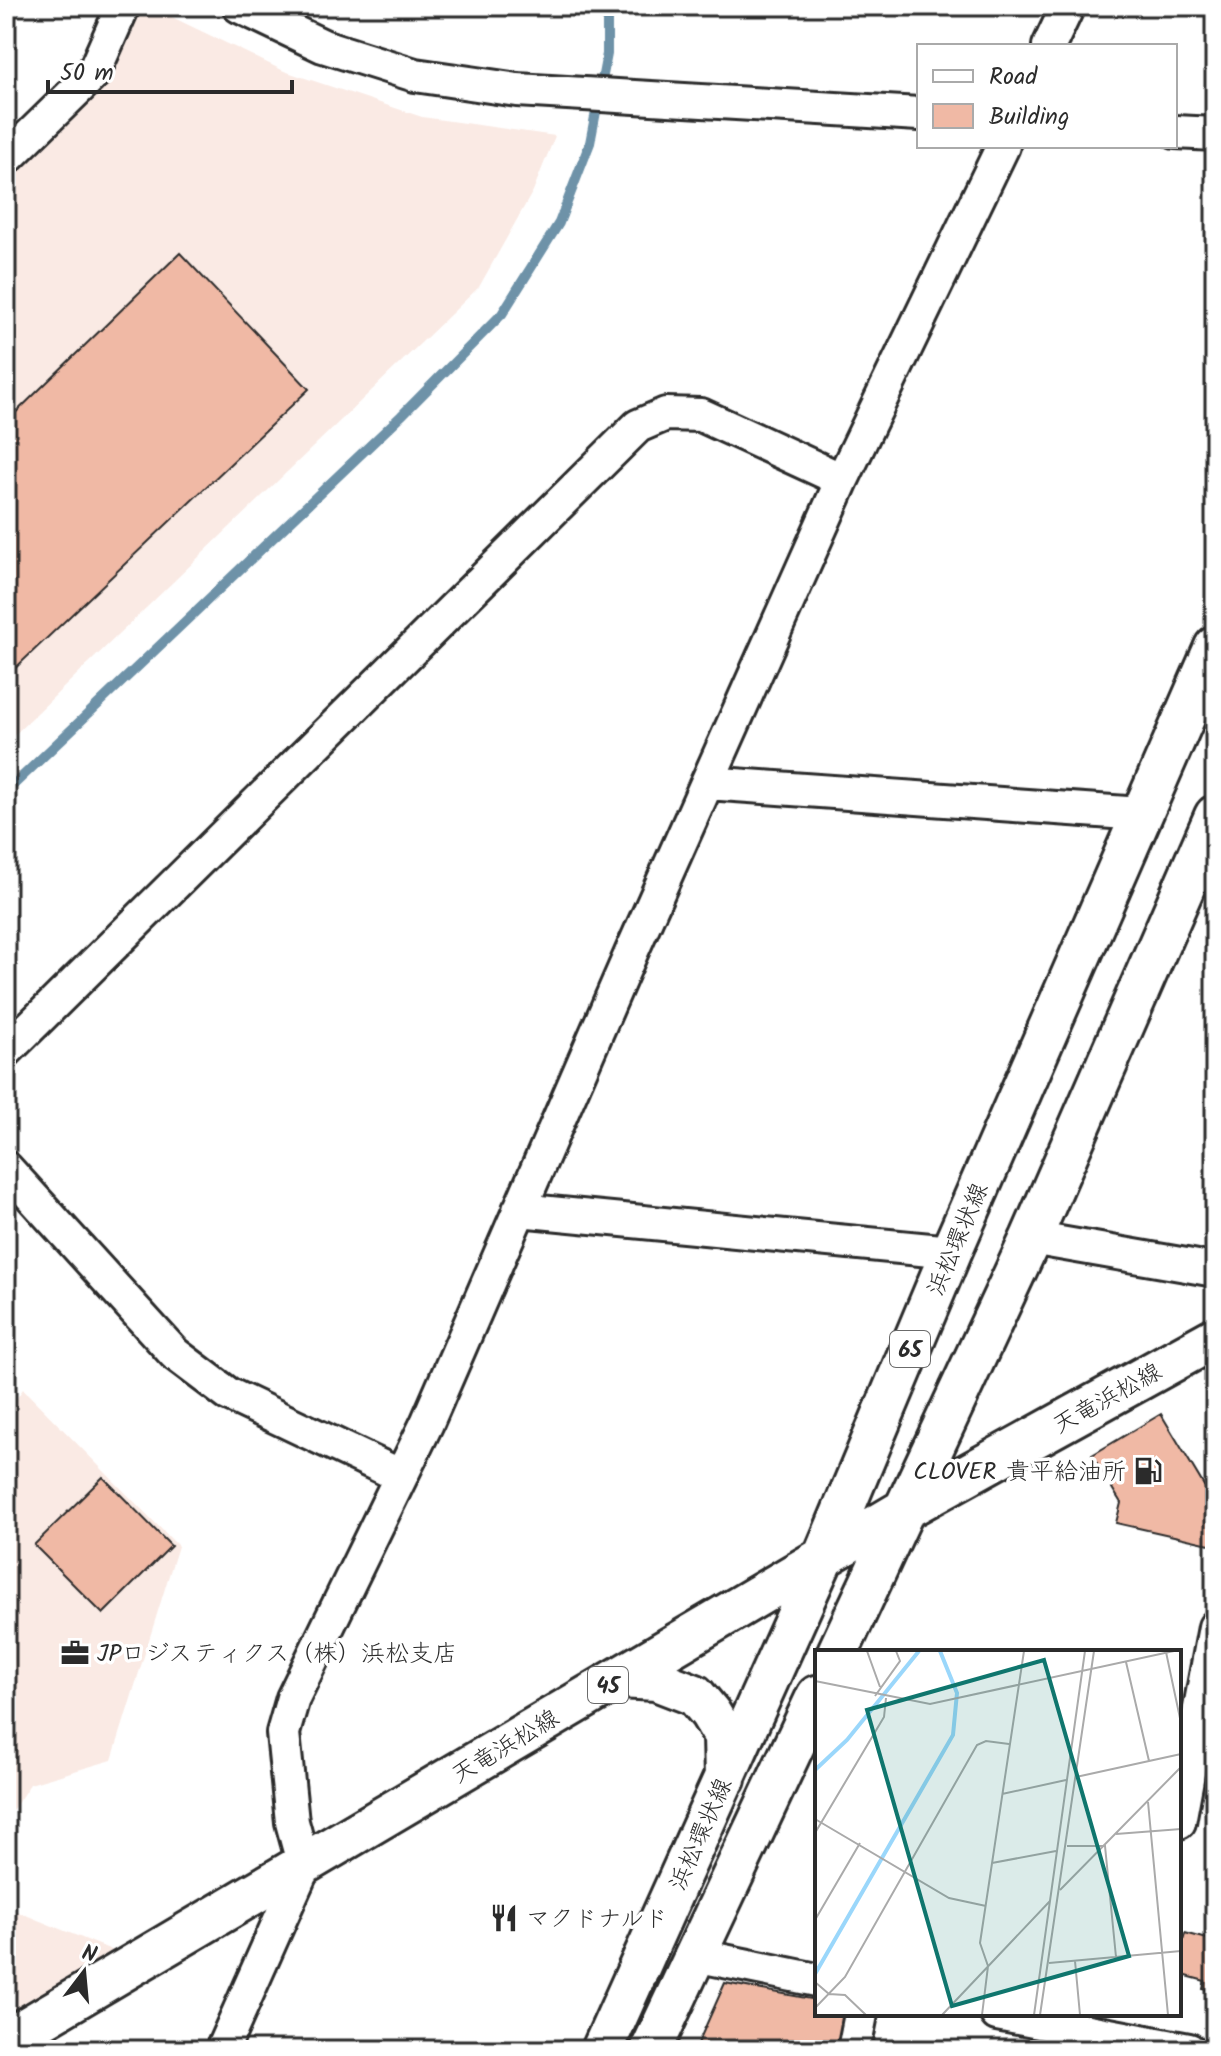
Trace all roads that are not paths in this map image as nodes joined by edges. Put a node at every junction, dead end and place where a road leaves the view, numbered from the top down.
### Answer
1 (123, 6) edge
2 (239, 6) edge
3 (1068, 6) edge
4 (1050, 44) edge
5 (917, 114) edge
6 (1177, 132) edge
7 (1215, 134) edge
8 (1002, 148) edge
9 (6, 159) edge
10 (842, 480) junction
11 (1215, 647) edge
12 (707, 783) junction
13 (1141, 814) junction
14 (1215, 816) edge
15 (6, 1051) edge
16 (6, 1168) edge
17 (519, 1210) junction
18 (1031, 1238) junction
19 (951, 1252) junction
20 (1215, 1270) edge
21 (1215, 1338) edge
22 (401, 1476) junction
23 (905, 1509) junction
24 (823, 1558) junction
25 (1215, 1627) edge
26 (839, 1650) edge
27 (620, 1678) junction
28 (815, 1700) edge
29 (725, 1779) junction
30 (1181, 1811) edge
31 (304, 1866) junction
32 (695, 1955) junction
33 (815, 1980) edge
34 (861, 2016) edge
35 (1019, 2016) edge
36 (1141, 2027) edge
37 (6, 2040) edge
38 (222, 2050) edge
39 (602, 2050) edge
40 (651, 2050) edge
41 (854, 2050) edge
42 (1189, 2050) edge

1 - 9 street
2 - 5 street
3 - 4 street
6 - 7 street
8 - 10 street
10 - 12 street
10 - 15 street
11 - 13 main road, 浜松環状線 / 65
12 - 13 street
12 - 17 street
13 - 19 main road, 浜松環状線 / 65
14 - 18 main road
16 - 22 street
17 - 19 street
17 - 22 street
18 - 20 street
18 - 23 main road
19 - 24 main road, 浜松環状線 / 65
21 - 23 main road, 天竜浜松線 / 45
22 - 31 street
23 - 24 main road, 天竜浜松線 / 45
23 - 26 main road
24 - 27 main road, 天竜浜松線 / 45
24 - 29 main road, 浜松環状線 / 65
25 - 30 street
27 - 29 main road
27 - 31 main road, 天竜浜松線 / 45
28 - 32 main road, 浜松環状線
29 - 39 main road, 浜松環状線 / 65
31 - 37 main road, 天竜浜松線 / 45
31 - 38 street
32 - 33 street
32 - 40 main road, 浜松環状線
34 - 41 street
35 - 36 street
36 - 42 street

